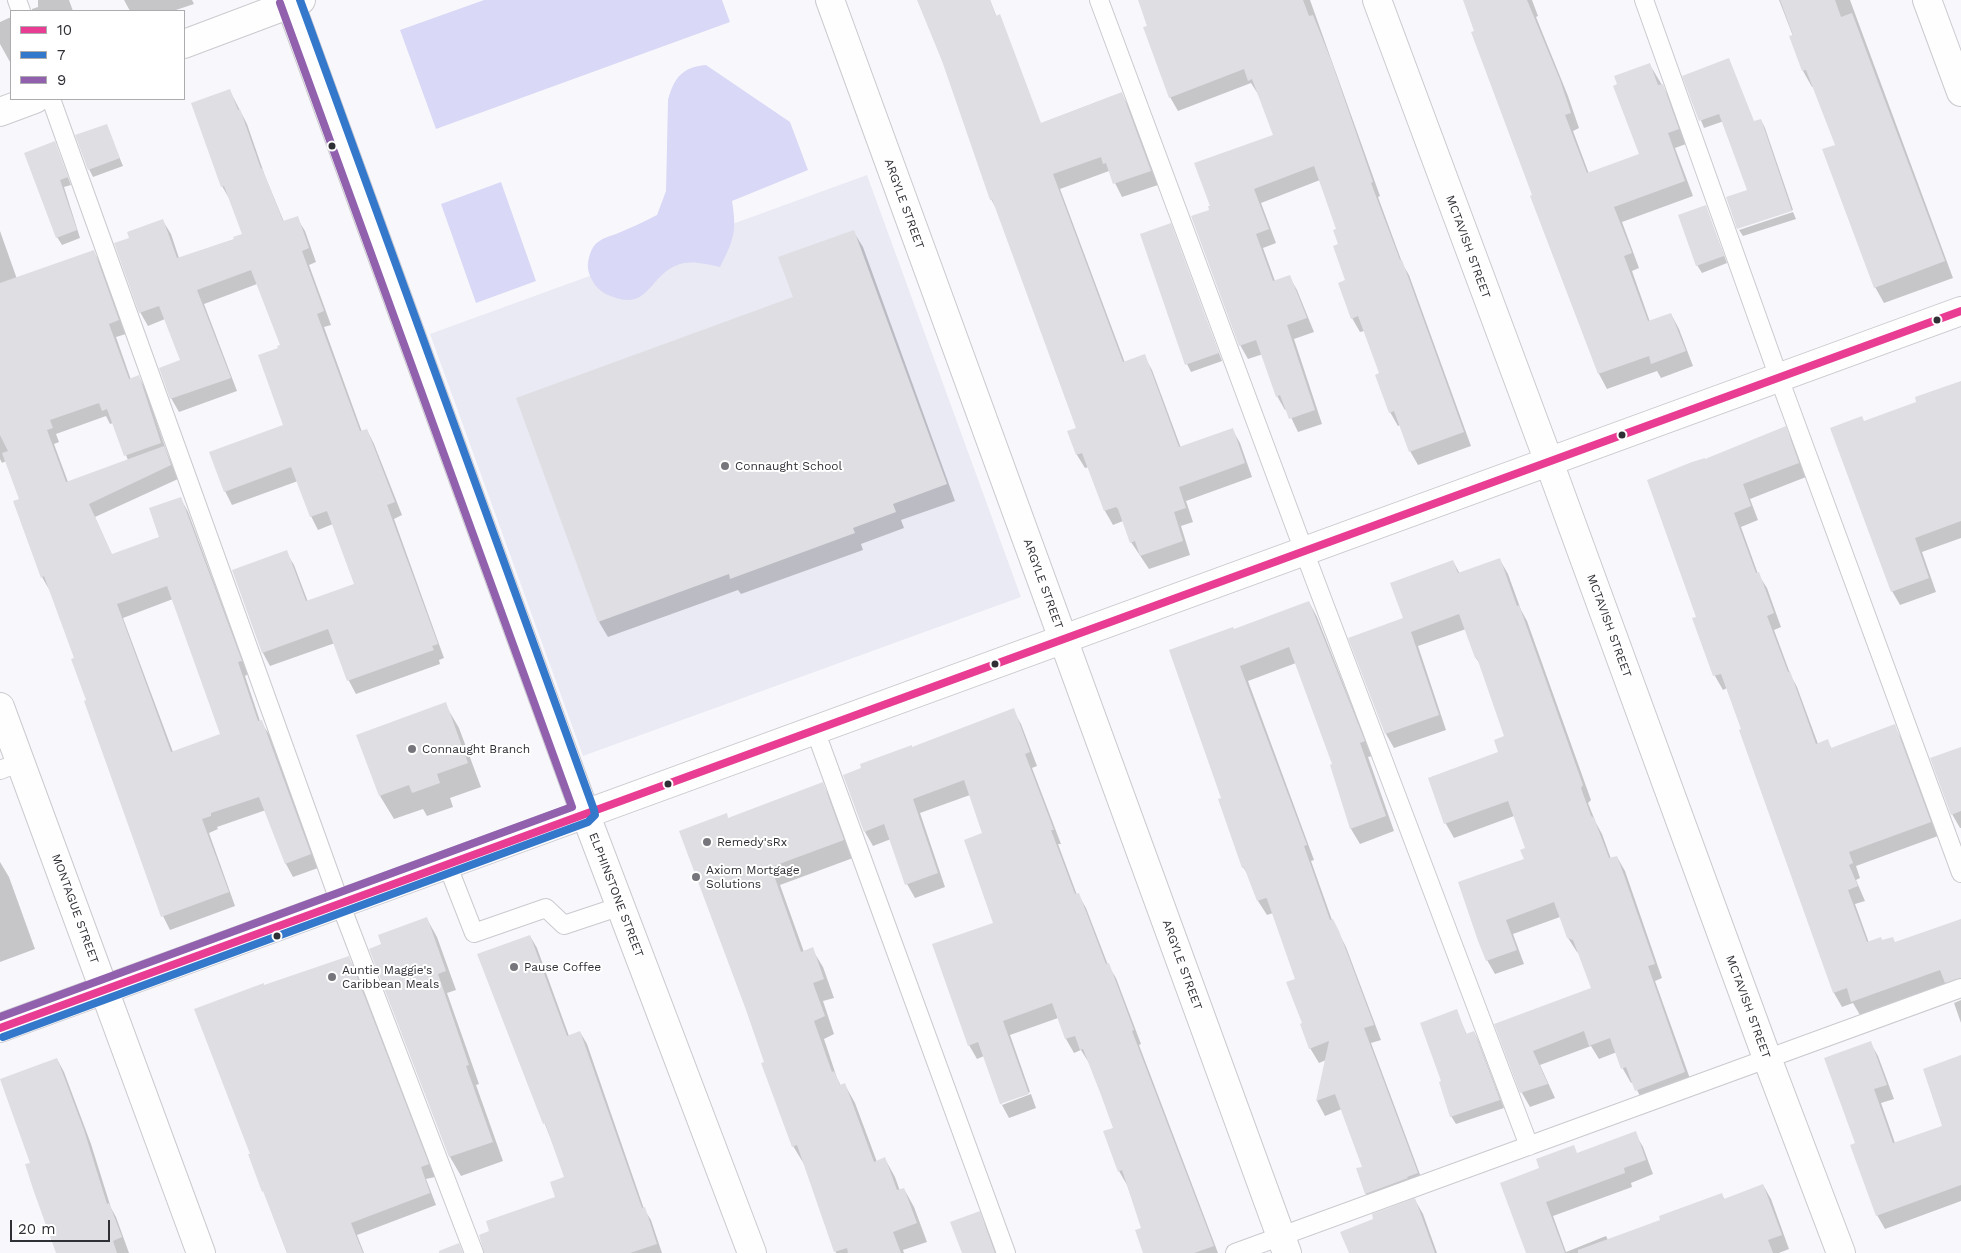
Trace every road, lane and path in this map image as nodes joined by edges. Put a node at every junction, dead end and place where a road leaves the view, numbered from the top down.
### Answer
1 (830, 0) edge
2 (1099, 0) edge
3 (1376, 0) edge
4 (1644, 0) edge
5 (1927, 0) edge
6 (294, 1) edge
7 (185, 44) edge
8 (1961, 92) edge
9 (32, 100) edge
10 (51, 100) edge
11 (0, 112) edge
12 (1961, 311) edge
13 (1779, 378) junction
14 (1549, 462) junction
15 (1304, 551) junction
16 (1063, 639) junction
17 (0, 707) edge
18 (815, 730) junction
19 (10, 766) edge
20 (585, 813) junction
21 (447, 864) junction
22 (1961, 873) edge
23 (340, 903) junction
24 (621, 906) junction
25 (1961, 988) edge
26 (104, 990) junction
27 (0, 1028) edge
28 (1767, 1058) junction
29 (1529, 1146) junction
30 (1284, 1245) edge
31 (201, 1253) edge
32 (474, 1253) edge
33 (752, 1253) edge
34 (1006, 1253) edge
35 (1236, 1253) edge
36 (1841, 1253) edge

1 - 16 street, ARGYLE STREET
2 - 15 lane
3 - 14 street, MCTAVISH STREET
4 - 13 lane
5 - 8 street
6 - 7 street
6 - 20 street, ELPHINSTONE STREET
9 - 11 street
10 - 23 lane
12 - 13 street
13 - 14 street
13 - 22 lane
14 - 15 street
14 - 28 street, MCTAVISH STREET
15 - 16 street
15 - 29 lane
16 - 18 street
16 - 30 street, ARGYLE STREET
17 - 19 street, MONTAGUE STREET
18 - 20 street
18 - 34 lane
19 - 26 street, MONTAGUE STREET
20 - 21 street
20 - 24 street, ELPHINSTONE STREET
21 - 23 street
21 - 24 lane
23 - 26 street
23 - 32 lane
24 - 33 street, ELPHINSTONE STREET
25 - 28 lane
26 - 27 street
26 - 31 street, MONTAGUE STREET
28 - 29 lane
28 - 36 street, MCTAVISH STREET
29 - 30 lane
30 - 35 lane

